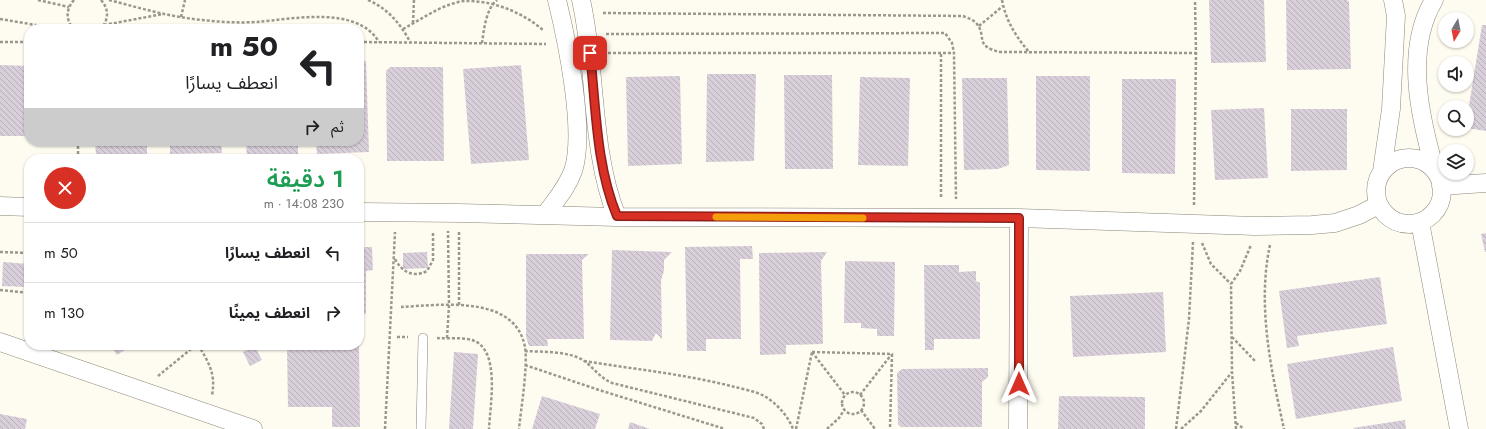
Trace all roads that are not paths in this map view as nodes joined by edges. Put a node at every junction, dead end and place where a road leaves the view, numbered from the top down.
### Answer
1 (557, 0) edge
2 (1434, 0) edge
3 (583, 6) edge
4 (1394, 8) edge
5 (1423, 22) junction
6 (575, 161) junction
7 (602, 161) junction
8 (1382, 171) junction
9 (1438, 178) joint
10 (1438, 180) edge
11 (1457, 180) edge
12 (1486, 183) edge
13 (1378, 205) junction
14 (0, 206) edge
15 (24, 207) edge
16 (364, 212) edge
17 (545, 215) junction
18 (617, 216) junction
19 (1019, 218) junction
20 (1420, 222) junction
21 (423, 338) road end
22 (0, 342) edge
23 (253, 429) edge
24 (421, 429) edge
25 (1018, 429) edge
26 (1459, 429) edge

1 - 6 street
2 - 5 street
3 - 7 street
4 - 5 street
4 - 8 street
5 - 9 street
6 - 7 street
6 - 17 street
7 - 18 street
8 - 9 street
8 - 13 street
10 - 20 street
11 - 12 street
13 - 19 street
13 - 20 street
14 - 15 street
16 - 17 street
17 - 18 street
18 - 19 street
19 - 25 street
20 - 26 street
21 - 24 lane
22 - 23 street

